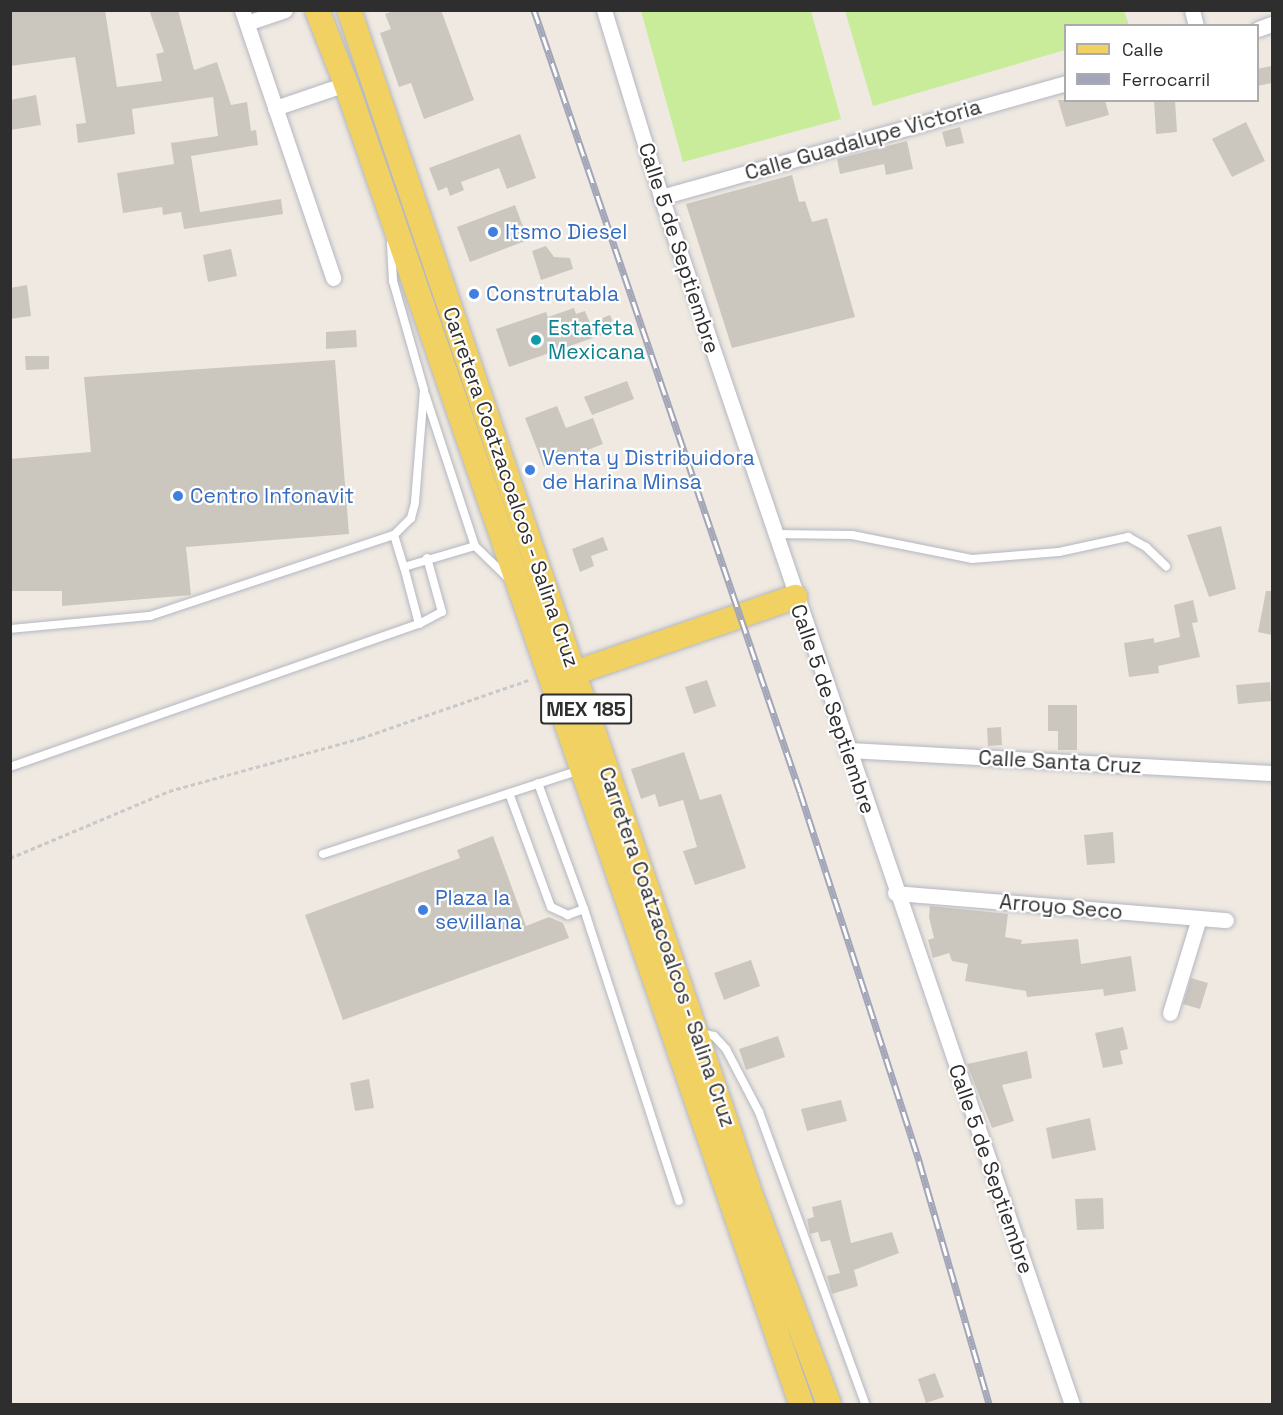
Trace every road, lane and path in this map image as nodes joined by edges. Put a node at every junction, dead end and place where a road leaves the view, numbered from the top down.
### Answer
1 (285, 10) edge
2 (317, 10) edge
3 (349, 10) edge
4 (604, 10) edge
5 (244, 17) edge
6 (1064, 83) edge
7 (346, 84) junction
8 (275, 108) junction
9 (661, 197) junction
10 (389, 209) junction
11 (333, 278) dead end
12 (424, 390) junction
13 (774, 534) junction
14 (394, 535) junction
15 (476, 546) junction
16 (427, 558) junction
17 (1166, 566) dead end
18 (404, 567) junction
19 (519, 589) junction
20 (795, 597) junction
21 (419, 624) junction
22 (10, 629) edge
23 (547, 673) junction
24 (573, 673) junction
25 (847, 750) junction
26 (604, 763) junction
27 (10, 766) edge
28 (580, 770) junction
29 (1272, 773) edge
30 (538, 783) junction
31 (510, 793) junction
32 (323, 854) dead end
33 (10, 858) edge
34 (895, 893) junction
35 (585, 909) junction
36 (1199, 918) junction
37 (1226, 920) dead end
38 (1170, 1013) dead end
39 (685, 1034) junction
40 (679, 1202) dead end
41 (801, 1404) edge
42 (829, 1404) edge
43 (865, 1404) edge
44 (1072, 1404) edge

1 - 5 street
2 - 7 main road, MEX 185
3 - 24 main road, Carretera Coatzacoalcos - Salina Cruz / MEX 185
4 - 9 street, Calle 5 de Septiembre
5 - 8 street
6 - 9 street, Calle Guadalupe Victoria
7 - 8 street
7 - 10 main road, MEX 185
8 - 11 street
9 - 13 street, Calle 5 de Septiembre
10 - 12 lane
10 - 19 main road, MEX 185
12 - 14 lane
12 - 15 lane
13 - 17 lane
13 - 20 street, Calle 5 de Septiembre
14 - 18 lane
14 - 22 lane
15 - 16 lane
15 - 19 lane
16 - 18 lane
16 - 21 lane
18 - 21 lane
19 - 23 main road, MEX 185
20 - 24 main road, MEX 185
20 - 25 street, Calle 5 de Septiembre
21 - 27 lane
23 - 24 main road, MEX 185
23 - 28 main road, MEX 185
23 - 33 path
24 - 26 main road, Carretera Coatzacoalcos - Salina Cruz / MEX 185
25 - 29 street, Calle Santa Cruz
25 - 34 street, Calle 5 de Septiembre
26 - 28 lane
26 - 39 main road, Carretera Coatzacoalcos - Salina Cruz / MEX 185
28 - 30 lane
28 - 39 main road, MEX 185
30 - 31 lane
30 - 35 lane
31 - 32 lane
31 - 35 lane
34 - 36 street, Arroyo Seco
34 - 44 street, Calle 5 de Septiembre
35 - 40 lane
36 - 37 street, Arroyo Seco
36 - 38 street
39 - 41 main road, MEX 185
39 - 42 main road, Carretera Coatzacoalcos - Salina Cruz / MEX 185
39 - 43 lane

